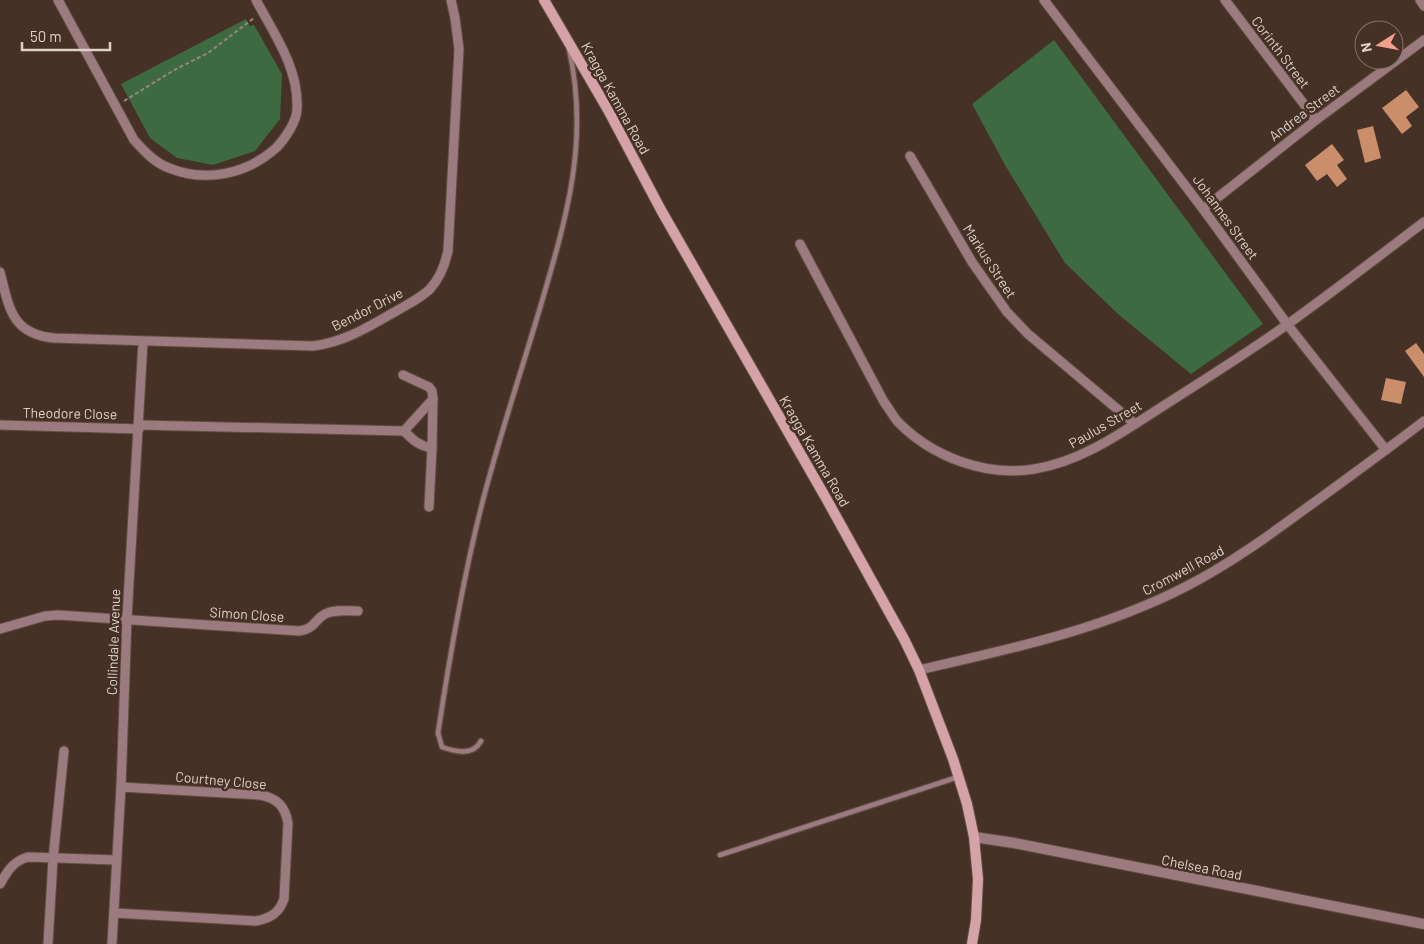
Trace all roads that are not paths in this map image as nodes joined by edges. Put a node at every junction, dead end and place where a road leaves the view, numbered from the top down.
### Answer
1 (58, 0) edge
2 (451, 0) edge
3 (544, 0) edge
4 (1044, 0) edge
5 (1225, 0) edge
6 (1420, 0) edge
7 (260, 4) edge
8 (1424, 6) edge
9 (566, 38) junction
10 (1424, 40) edge
11 (1316, 120) junction
12 (910, 156) dead end
13 (1203, 209) junction
14 (1424, 222) edge
15 (800, 244) dead end
16 (0, 272) edge
17 (1287, 324) junction
18 (143, 342) junction
19 (403, 375) dead end
20 (433, 399) junction
21 (1424, 421) edge
22 (1135, 424) junction
23 (0, 426) edge
24 (139, 427) junction
25 (404, 432) junction
26 (432, 448) junction
27 (1386, 450) junction
28 (429, 507) dead end
29 (358, 612) dead end
30 (127, 618) junction
31 (0, 629) edge
32 (919, 670) junction
33 (481, 741) dead end
34 (64, 751) dead end
35 (959, 776) junction
36 (121, 787) junction
37 (974, 837) junction
38 (720, 855) dead end
39 (53, 858) junction
40 (116, 860) junction
41 (0, 884) edge
42 (114, 913) junction
43 (1424, 924) edge
44 (48, 944) edge
45 (112, 944) edge
46 (972, 944) edge

1 - 7 street
2 - 18 street, Bendor Drive
3 - 9 main road, Kragga Kamma Road
4 - 13 street, Johannes Street
5 - 11 street, Corinth Street
6 - 8 street
9 - 32 main road, Kragga Kamma Road
9 - 33 lane
10 - 11 street, Andrea Street
11 - 13 street, Andrea Street
12 - 22 street, Markus Street
13 - 17 street, Johannes Street
14 - 17 street, Paulus Street
15 - 22 street, Paulus Street
16 - 18 street, Bendor Drive
17 - 22 street, Paulus Street
17 - 27 street, Johannes Street
18 - 24 street, Collindale Avenue
19 - 20 street
20 - 25 street
20 - 26 street
21 - 27 street, Cromwell Road
23 - 24 street, Theodore Close
24 - 25 street, Theodore Close
24 - 30 street, Collindale Avenue
25 - 26 street
26 - 28 street
27 - 32 street, Cromwell Road
29 - 30 street, Simon Close
30 - 31 street, Simon Close
30 - 36 street, Collindale Avenue
32 - 35 main road, Kragga Kamma Road
34 - 39 street
35 - 37 main road, Kragga Kamma Road
35 - 38 lane
36 - 40 street, Collindale Avenue
36 - 42 street, Courtney Close
37 - 43 street, Chelsea Road
37 - 46 main road, Kragga Kamma Road
39 - 40 street
39 - 41 street
39 - 44 street
40 - 42 street, Collindale Avenue
42 - 45 street, Collindale Avenue

